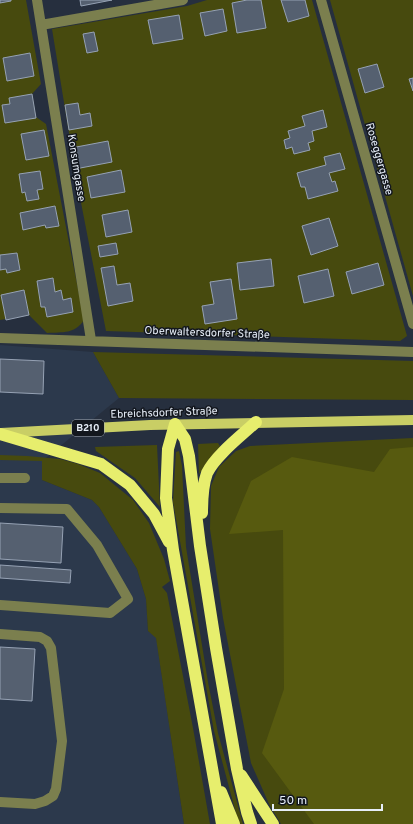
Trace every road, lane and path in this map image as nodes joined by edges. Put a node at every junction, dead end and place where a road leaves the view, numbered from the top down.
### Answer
1 (37, 0) edge
2 (183, 0) edge
3 (321, 0) edge
4 (41, 25) junction
5 (413, 324) edge
6 (0, 338) edge
7 (91, 340) junction
8 (413, 352) edge
9 (413, 420) edge
10 (256, 422) junction
11 (175, 424) junction
12 (0, 434) edge
13 (0, 478) edge
14 (25, 478) dead end
15 (0, 508) edge
16 (200, 546) junction
17 (173, 550) junction
18 (0, 605) edge
19 (0, 634) edge
20 (237, 769) junction
21 (213, 772) junction
22 (0, 802) edge
23 (222, 824) edge
24 (234, 824) edge
25 (251, 824) edge
26 (273, 824) edge

1 - 4 street, Konsumgasse
2 - 4 street
3 - 5 street, Roseggergasse
4 - 7 street, Konsumgasse
6 - 7 street, Oberwaltersdorfer Straße
7 - 8 street, Oberwaltersdorfer Straße
9 - 10 main road, B210
10 - 11 main road, Ebreichsdorfer Straße / B210
10 - 16 highway
11 - 12 main road, Ebreichsdorfer Straße / B210
11 - 16 highway
11 - 17 highway
12 - 17 highway
13 - 14 street
15 - 18 street
16 - 20 highway
17 - 21 highway
19 - 22 street
20 - 25 highway
20 - 26 highway
21 - 23 highway
21 - 24 highway

